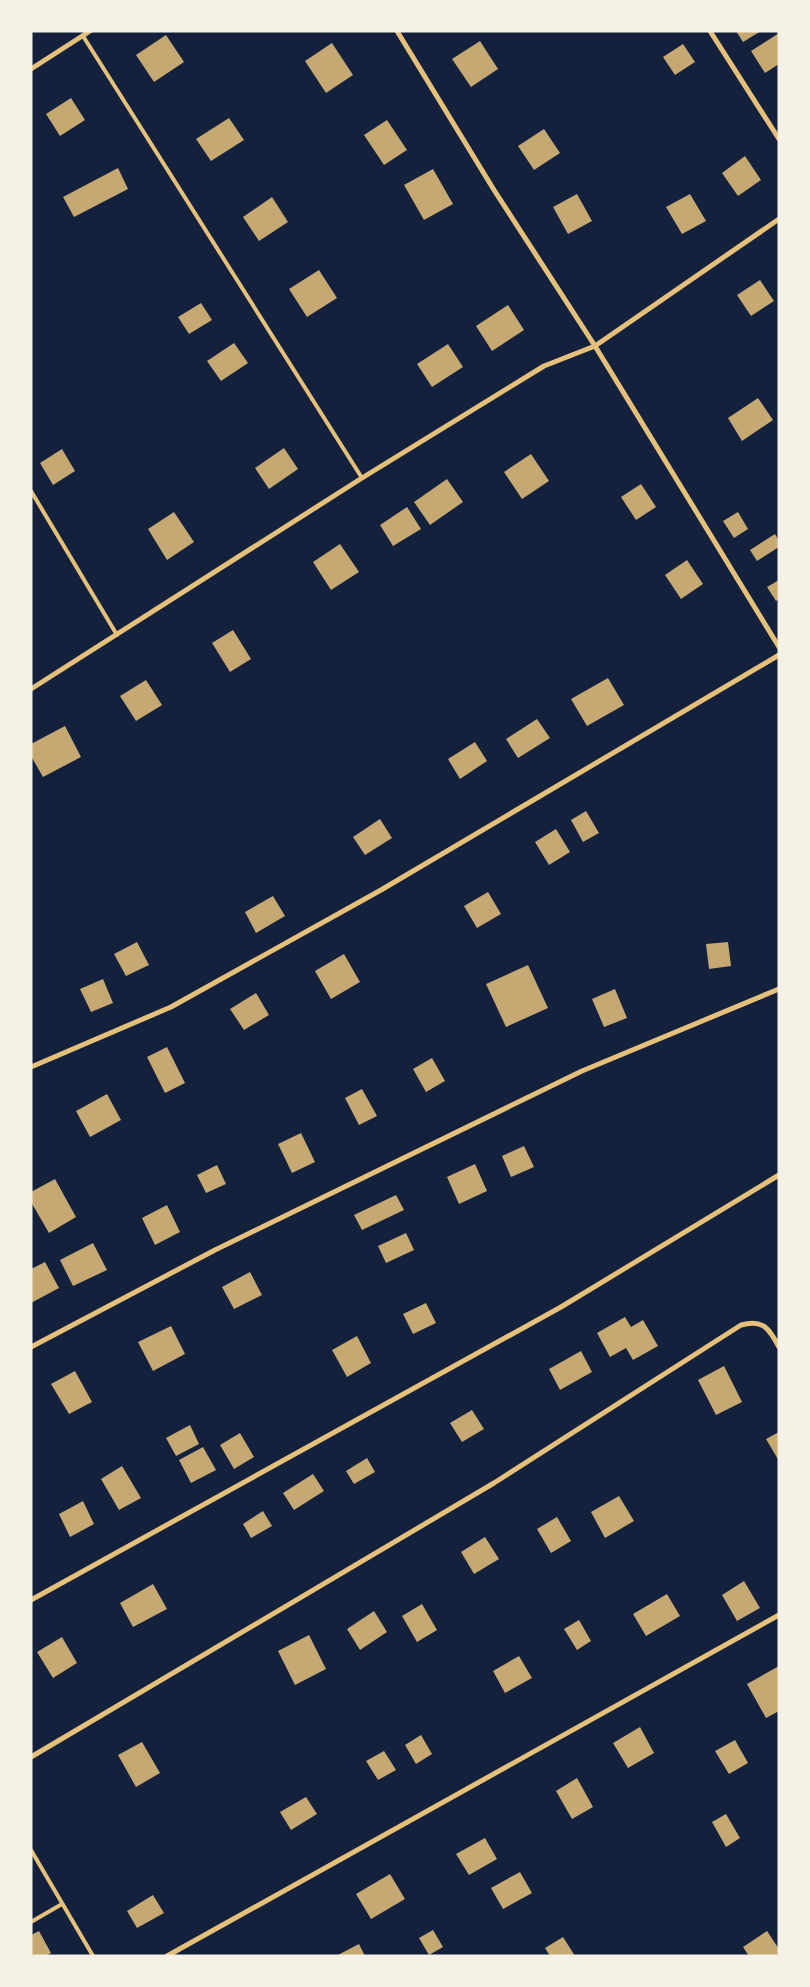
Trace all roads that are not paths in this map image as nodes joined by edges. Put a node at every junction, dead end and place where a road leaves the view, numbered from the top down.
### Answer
1 (90, 31) edge
2 (397, 31) edge
3 (710, 31) edge
4 (83, 36) junction
5 (31, 69) edge
6 (779, 139) edge
7 (779, 219) edge
8 (595, 346) junction
9 (362, 478) junction
10 (31, 491) edge
11 (116, 635) junction
12 (779, 647) edge
13 (779, 655) edge
14 (31, 688) edge
15 (779, 989) edge
16 (31, 1067) edge
17 (779, 1175) edge
18 (31, 1347) edge
19 (779, 1347) edge
20 (31, 1600) edge
21 (779, 1615) edge
22 (31, 1756) edge
23 (31, 1850) edge
24 (62, 1904) junction
25 (31, 1922) edge
26 (93, 1956) edge
27 (167, 1956) edge

1 - 4 street
2 - 8 street
3 - 6 street
4 - 5 street
4 - 9 lane
7 - 8 street
8 - 9 street
8 - 12 street
9 - 11 street
10 - 11 lane
11 - 14 street
13 - 16 street
15 - 18 street
17 - 20 street
19 - 22 street
21 - 27 street
23 - 24 lane
24 - 25 lane
24 - 26 lane

